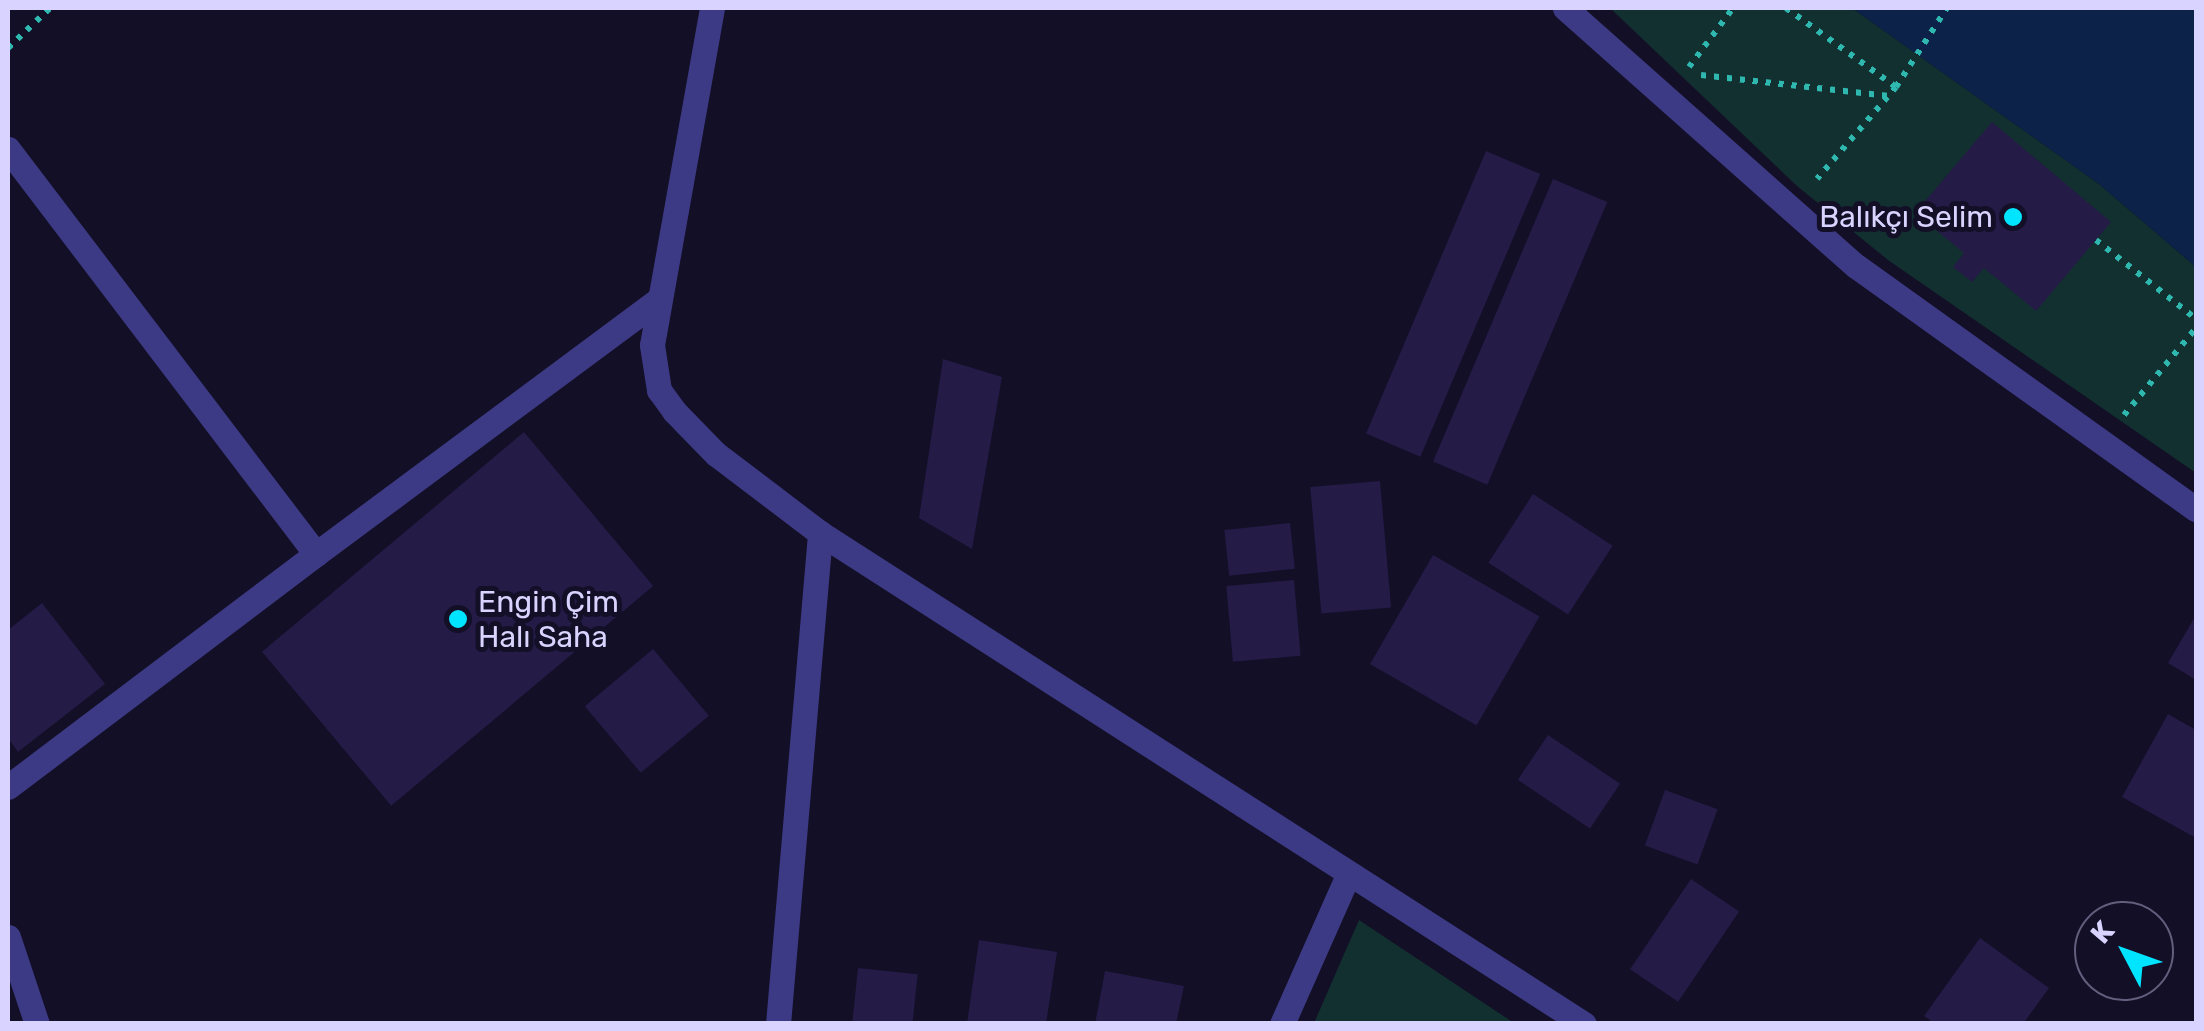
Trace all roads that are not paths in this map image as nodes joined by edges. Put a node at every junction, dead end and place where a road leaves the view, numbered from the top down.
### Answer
1 (712, 8) edge
2 (1565, 8) edge
3 (8, 149) edge
4 (657, 301) junction
5 (2196, 509) edge
6 (820, 533) junction
7 (316, 554) junction
8 (8, 787) edge
9 (1348, 875) junction
10 (8, 937) edge
11 (37, 1024) edge
12 (778, 1024) edge
13 (1282, 1024) edge
14 (1584, 1024) edge

1 - 4 street
2 - 5 street
3 - 7 street
4 - 6 street
4 - 7 street
6 - 9 street
6 - 12 street
7 - 8 street
9 - 13 street
9 - 14 street
10 - 11 street

